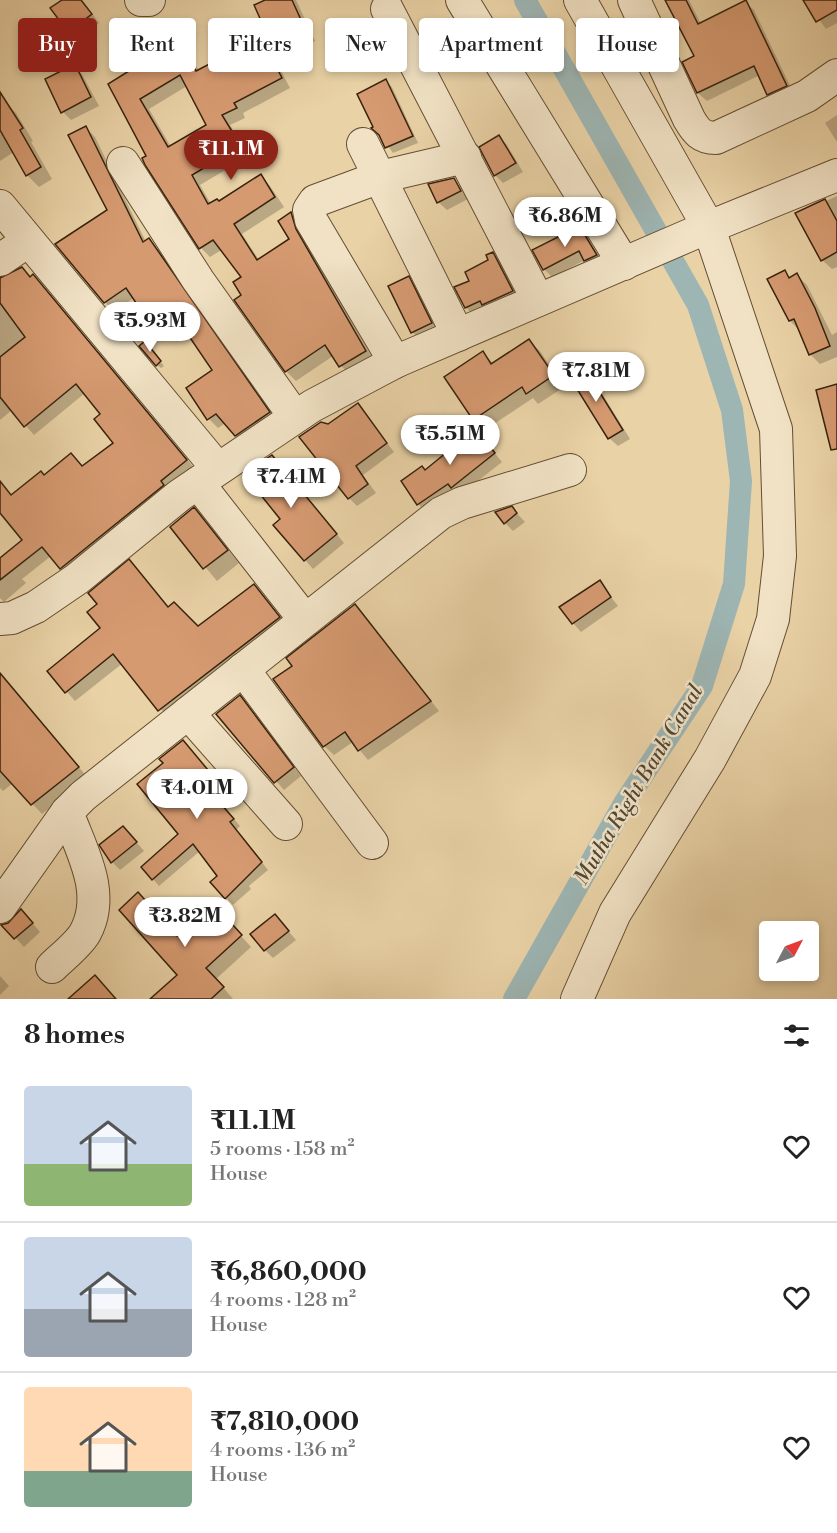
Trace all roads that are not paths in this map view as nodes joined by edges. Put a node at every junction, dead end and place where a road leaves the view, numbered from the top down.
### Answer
1 (141, 0) edge
2 (149, 0) edge
3 (462, 0) edge
4 (580, 0) edge
5 (634, 0) edge
6 (387, 9) dead end
7 (837, 75) edge
8 (363, 144) dead end
9 (465, 157) junction
10 (123, 162) dead end
11 (837, 175) edge
12 (380, 177) junction
13 (0, 206) edge
14 (700, 231) junction
15 (28, 241) junction
16 (0, 260) edge
17 (630, 261) junction
18 (538, 300) junction
19 (458, 334) junction
20 (395, 362) junction
21 (295, 417) junction
22 (570, 470) dead end
23 (208, 476) junction
24 (0, 619) edge
25 (305, 620) junction
26 (243, 669) junction
27 (188, 713) junction
28 (67, 812) junction
29 (286, 824) dead end
30 (372, 843) dead end
31 (0, 907) edge
32 (52, 967) dead end
33 (577, 999) edge

1 - 2 street
3 - 17 street
4 - 14 street
5 - 7 street
6 - 9 street
8 - 12 street
9 - 12 street
9 - 18 street
10 - 21 street
11 - 14 street
12 - 19 street
12 - 20 street
13 - 15 street
14 - 17 street
14 - 33 street
15 - 16 street
15 - 23 street
17 - 18 street
18 - 19 street
19 - 20 street
20 - 21 street
21 - 23 street
22 - 25 street
23 - 24 street
23 - 25 street
25 - 26 street
26 - 27 street
26 - 30 street
27 - 28 street
27 - 29 street
28 - 31 street
28 - 32 street

